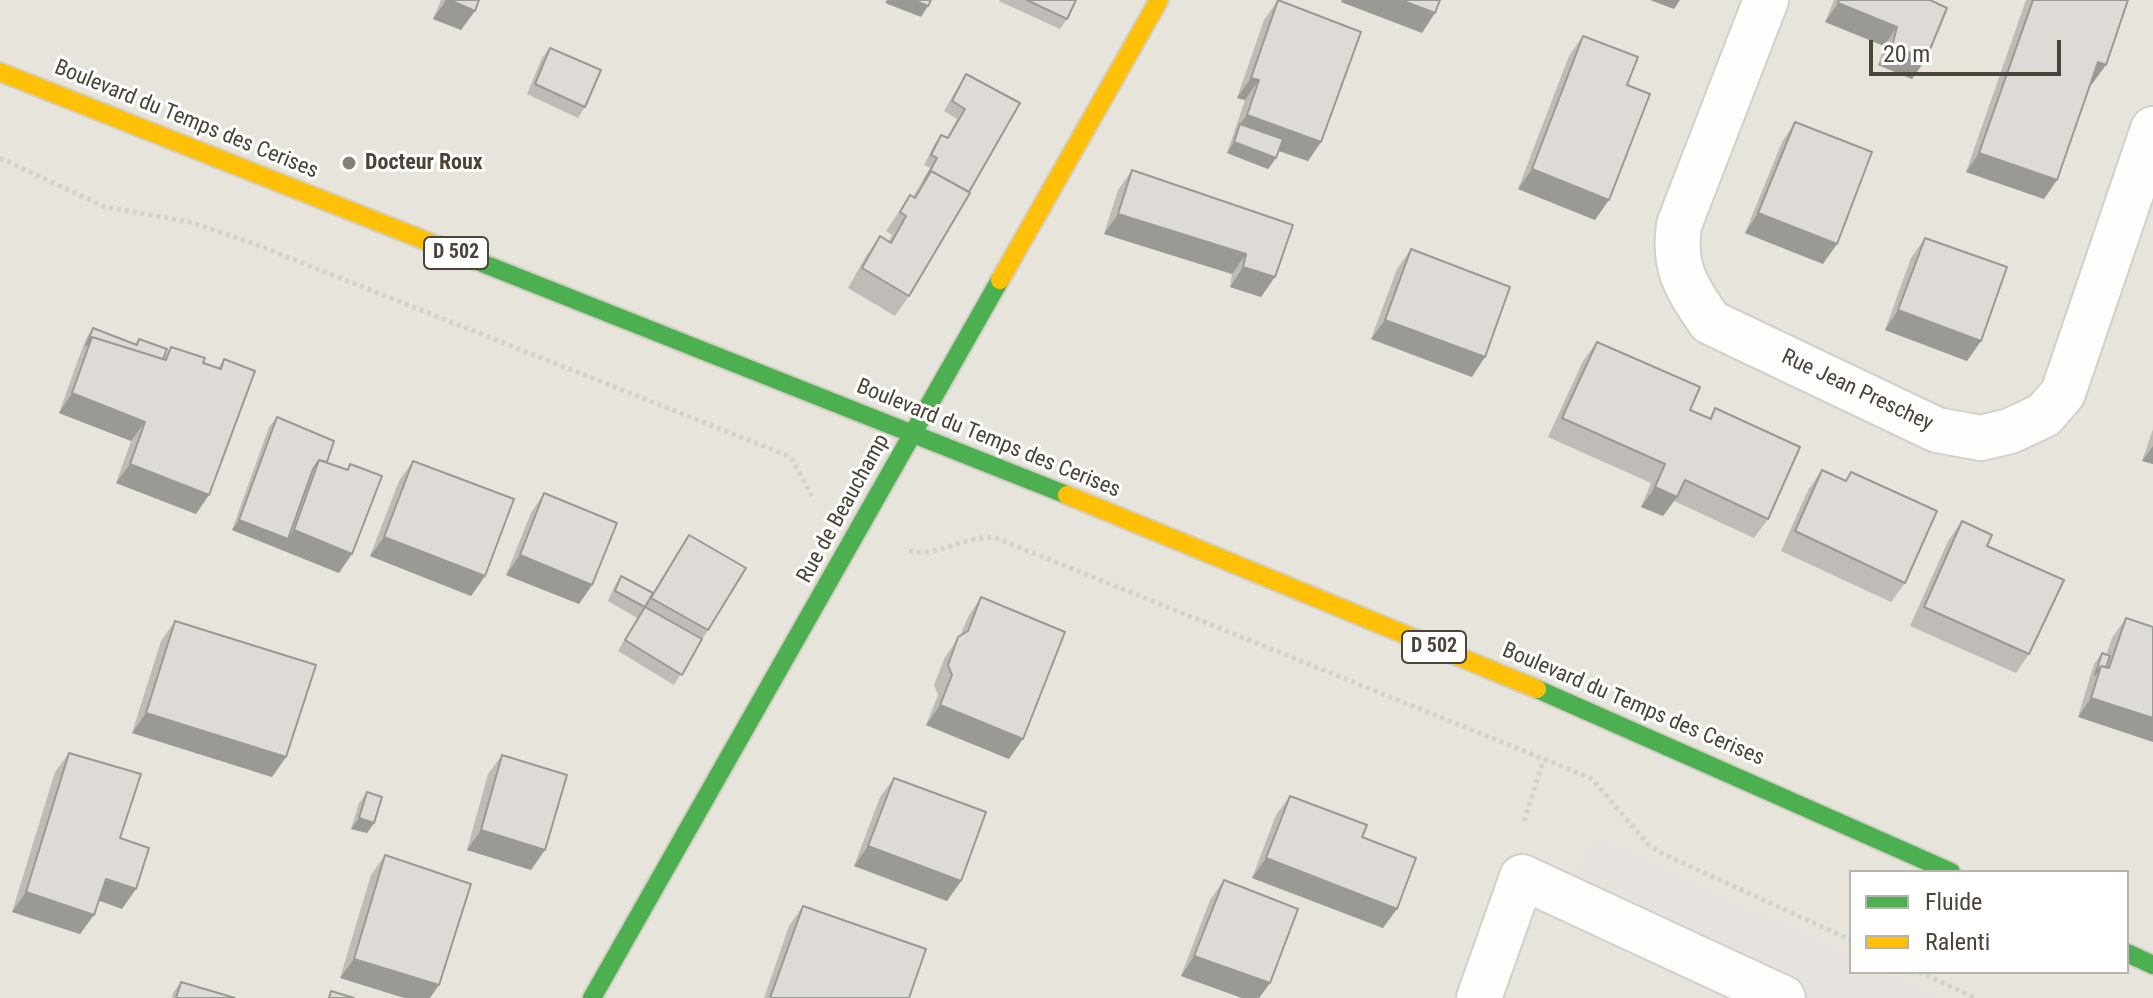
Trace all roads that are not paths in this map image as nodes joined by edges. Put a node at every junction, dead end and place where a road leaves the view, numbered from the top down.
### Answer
1 (1159, 0) edge
2 (1766, 0) edge
3 (0, 72) edge
4 (2153, 129) edge
5 (912, 436) junction
6 (1947, 870) edge
7 (2129, 954) edge
8 (2153, 965) edge
9 (592, 998) edge
10 (1479, 998) edge
11 (1783, 998) edge

1 - 5 main road, Rue de Beauchamp
2 - 4 street, Rue Jean Preschey
3 - 5 main road, Boulevard du Temps des Cerises / D 502
5 - 6 main road, Boulevard du Temps des Cerises / D 502
5 - 9 main road, Rue de Beauchamp
7 - 8 main road
10 - 11 street

